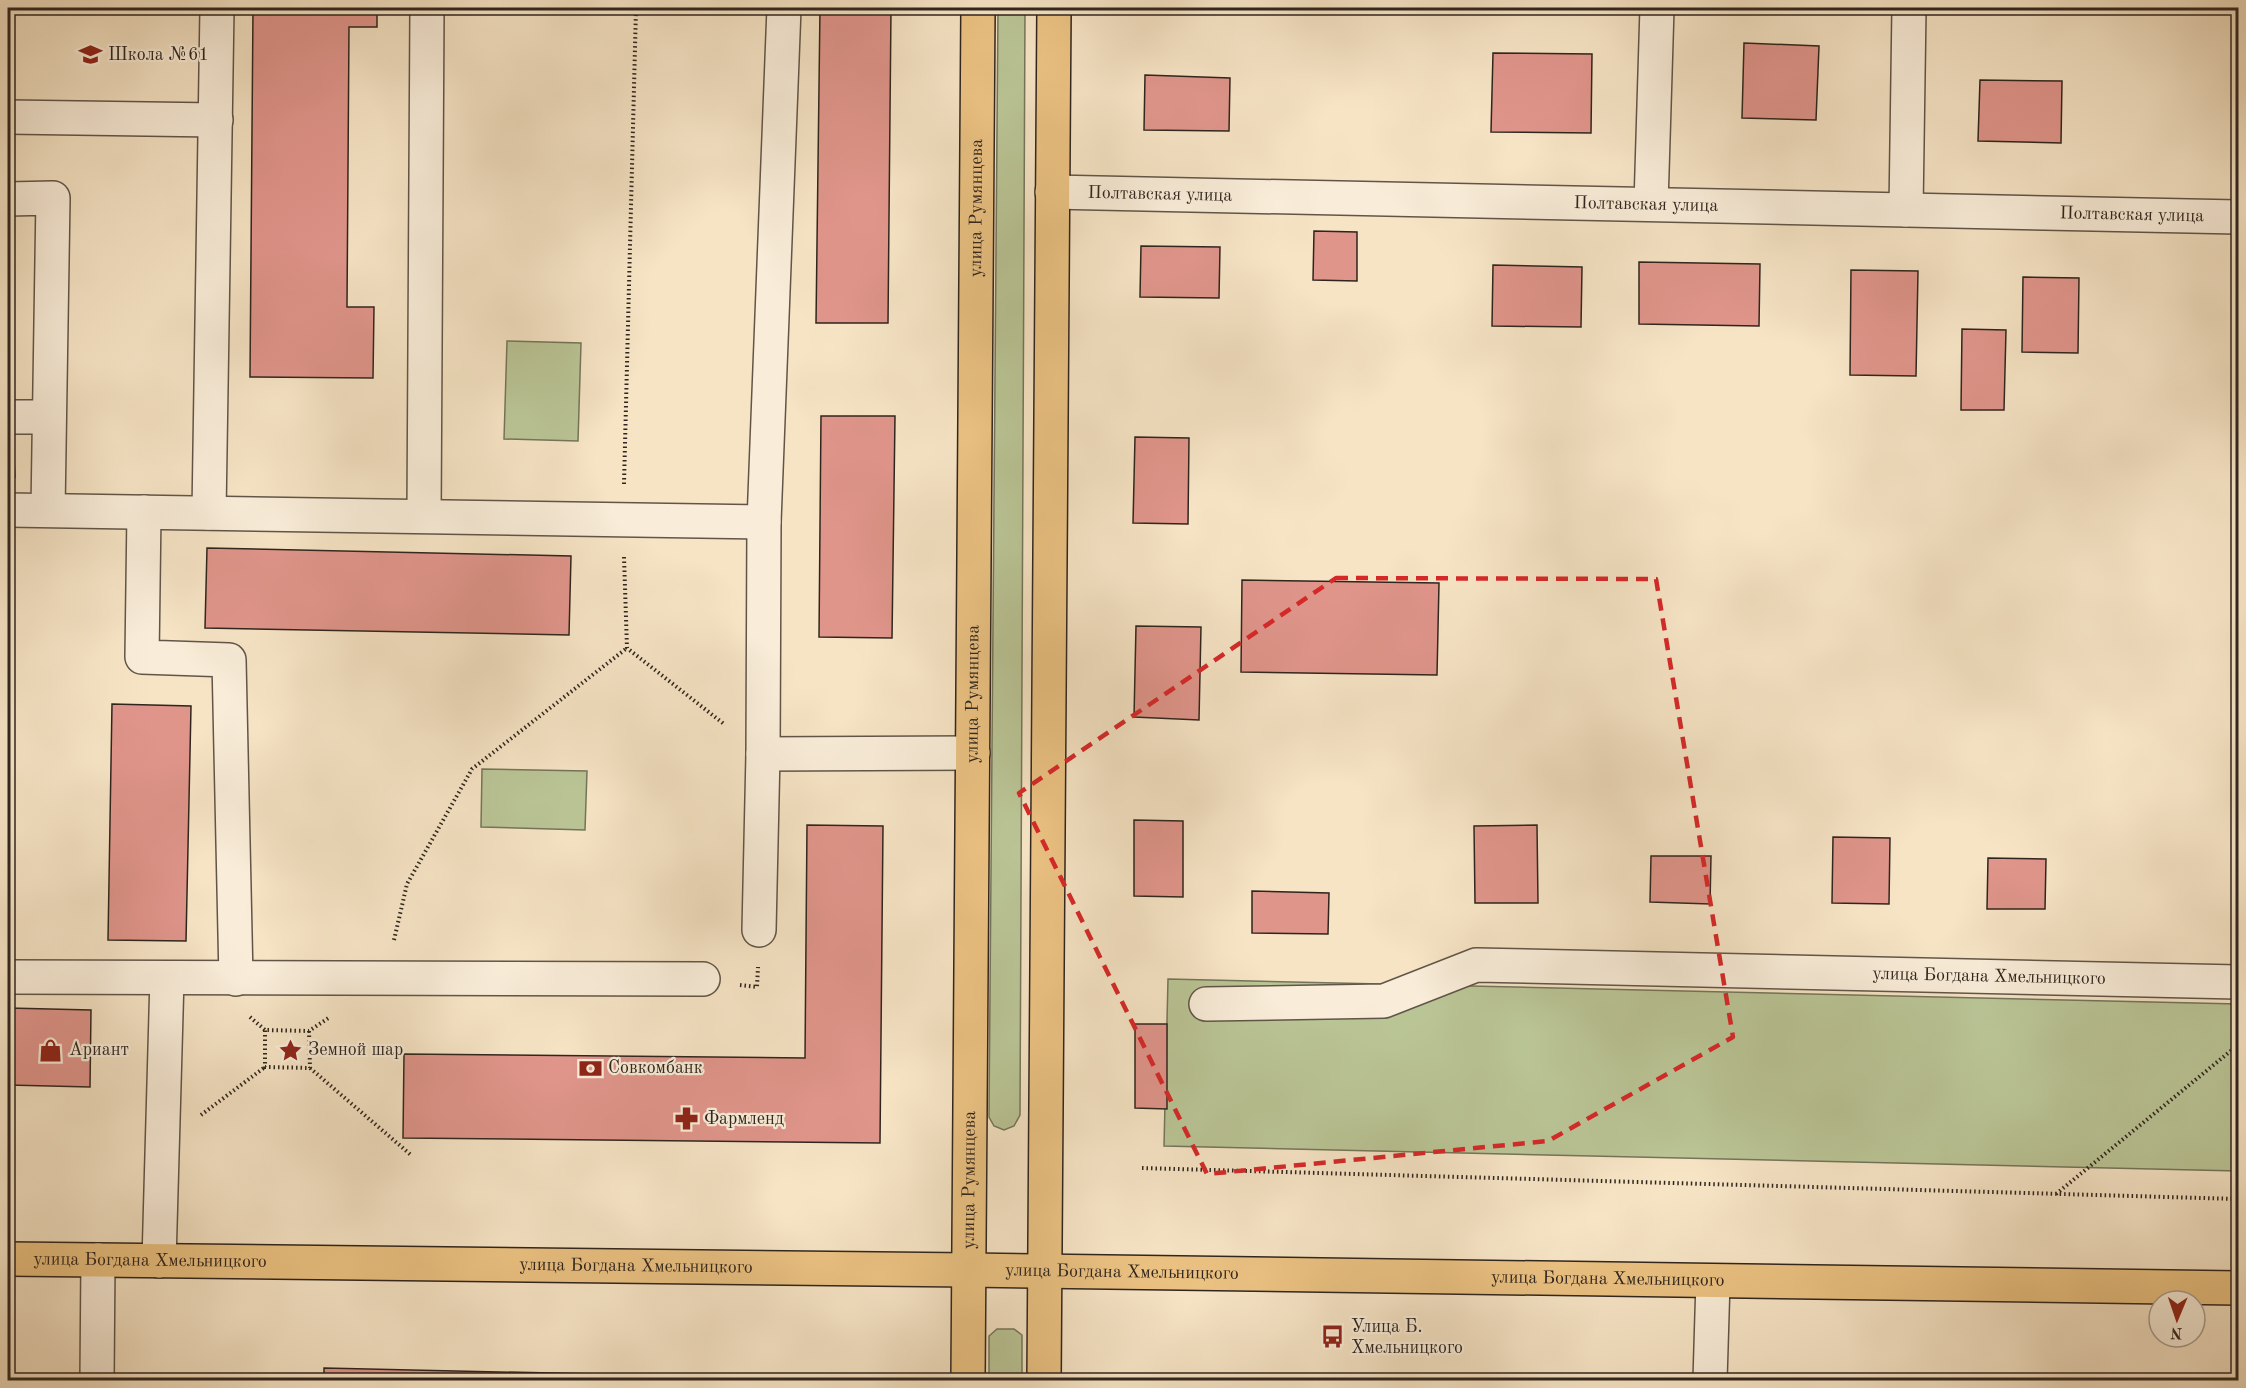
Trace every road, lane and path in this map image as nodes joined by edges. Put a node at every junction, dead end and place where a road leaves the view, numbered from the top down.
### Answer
1 (217, 8) edge
2 (427, 8) edge
3 (636, 8) edge
4 (784, 8) edge
5 (978, 8) edge
6 (1054, 8) edge
7 (1657, 8) edge
8 (1909, 8) edge
9 (8, 117) edge
10 (216, 120) junction
11 (1052, 192) junction
12 (8, 199) edge
13 (1651, 204) junction
14 (1906, 210) junction
15 (2238, 217) edge
16 (8, 417) edge
17 (50, 417) junction
18 (8, 510) edge
19 (48, 510) junction
20 (144, 512) junction
21 (208, 513) junction
22 (424, 515) junction
23 (623, 519) junction
24 (764, 522) junction
25 (627, 648) junction
26 (973, 753) junction
27 (763, 754) junction
28 (759, 930) joint
29 (8, 978) edge
30 (167, 978) junction
31 (236, 979) junction
32 (385, 979) junction
33 (704, 979) joint
34 (2238, 982) edge
35 (1206, 1004) dead end
36 (338, 1011) dead end
37 (309, 1031) junction
38 (2238, 1045) edge
39 (265, 1067) junction
40 (310, 1068) junction
41 (162, 1143) junction
42 (411, 1155) dead end
43 (1142, 1168) dead end
44 (2054, 1196) junction
45 (2238, 1199) edge
46 (8, 1259) edge
47 (98, 1260) junction
48 (159, 1261) junction
49 (969, 1270) junction
50 (1044, 1271) junction
51 (1713, 1281) junction
52 (2238, 1288) edge
53 (97, 1380) edge
54 (968, 1380) edge
55 (1044, 1380) edge
56 (1710, 1380) edge

1 - 10 street
2 - 22 street
3 - 23 path
4 - 24 street
5 - 26 main road, улица Румянцева
6 - 11 main road
7 - 13 street
8 - 14 street
9 - 10 street
10 - 21 street
11 - 13 street, Полтавская улица
11 - 50 main road
12 - 17 street
13 - 14 street, Полтавская улица
14 - 15 street, Полтавская улица
16 - 17 street
17 - 19 street
18 - 19 street
19 - 20 street
20 - 21 street
20 - 31 street
21 - 22 street
22 - 23 street
23 - 24 street
23 - 25 path
24 - 27 street
25 - 27 path
25 - 32 path
26 - 27 street
26 - 49 main road, улица Румянцева
27 - 28 street
28 - 33 path
29 - 30 street
30 - 31 street
30 - 41 street
31 - 32 street
32 - 33 street
34 - 35 street, улица Богдана Хмельницкого
36 - 37 path
37 - 39 path
37 - 40 path
38 - 44 path
39 - 40 path
39 - 41 path
40 - 42 path
41 - 48 street
43 - 44 path
44 - 45 path
46 - 47 main road, улица Богдана Хмельницкого
47 - 48 main road, улица Богдана Хмельницкого
47 - 53 street
48 - 49 main road, улица Богдана Хмельницкого
49 - 50 main road, улица Богдана Хмельницкого
49 - 54 main road, улица Румянцева
50 - 51 main road, улица Богдана Хмельницкого
50 - 55 main road
51 - 52 main road, улица Богдана Хмельницкого
51 - 56 street

